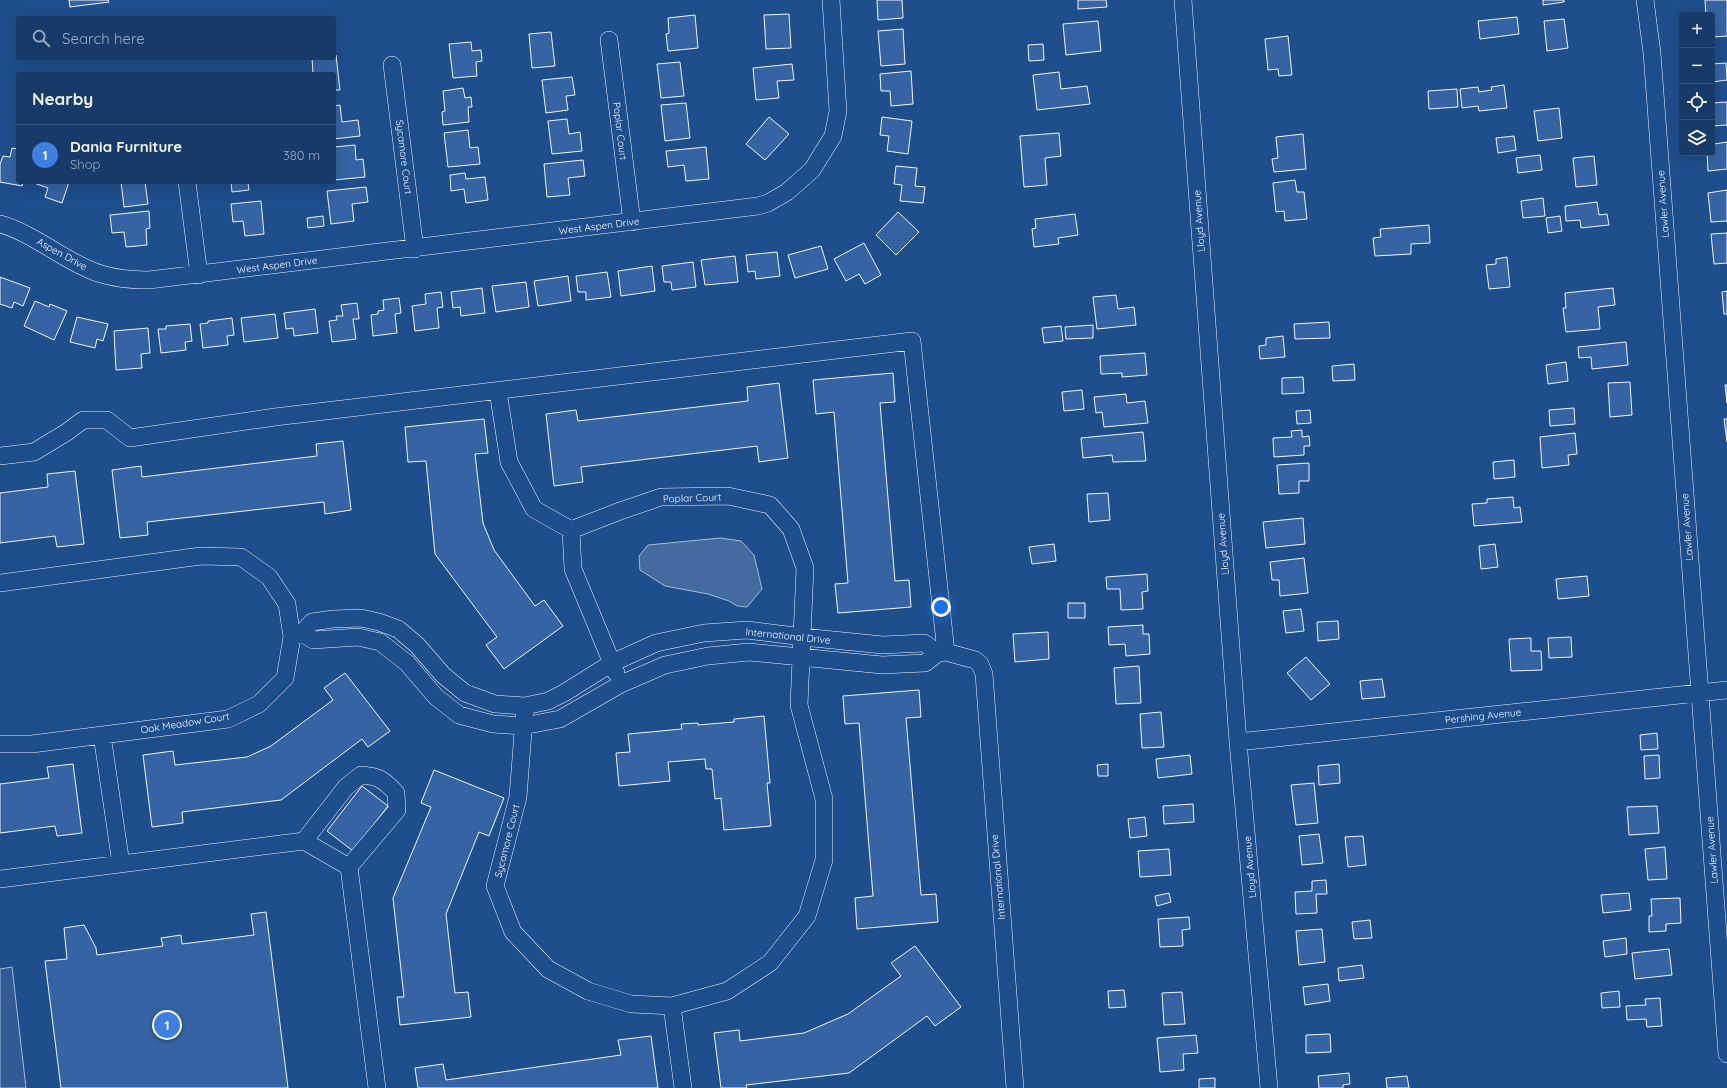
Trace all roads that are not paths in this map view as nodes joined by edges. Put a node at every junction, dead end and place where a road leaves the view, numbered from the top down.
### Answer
1 (831, 0) edge
2 (1182, 0) edge
3 (1645, 0) edge
4 (609, 40) dead end
5 (392, 65) dead end
6 (187, 184) edge
7 (632, 222) junction
8 (0, 224) edge
9 (415, 249) junction
10 (199, 275) junction
11 (498, 391) junction
12 (0, 456) edge
13 (571, 530) junction
14 (0, 584) edge
15 (297, 635) junction
16 (802, 637) junction
17 (942, 652) junction
18 (802, 657) junction
19 (612, 663) junction
20 (621, 684) junction
21 (1727, 690) edge
22 (1700, 693) junction
23 (525, 706) junction
24 (523, 726) junction
25 (102, 735) junction
26 (1238, 742) junction
27 (0, 744) edge
28 (304, 841) junction
29 (120, 864) junction
30 (349, 868) junction
31 (0, 879) edge
32 (672, 1006) junction
33 (1727, 1054) edge
34 (377, 1088) edge
35 (683, 1088) edge
36 (1015, 1088) edge
37 (1270, 1088) edge

1 - 7 street, West Aspen Drive
2 - 26 street, Lloyd Avenue
3 - 22 street, Lawler Avenue
4 - 7 street, Poplar Court
5 - 9 street, Sycamore Court
6 - 10 street
7 - 9 street, West Aspen Drive
8 - 10 street, Aspen Drive
9 - 10 street, West Aspen Drive
11 - 12 street
11 - 13 street
11 - 17 street
13 - 16 street, Poplar Court
13 - 19 street
14 - 15 street, Oak Meadow Court
15 - 23 street, International Drive
15 - 24 street, International Drive
15 - 25 street, Oak Meadow Court
16 - 17 street, International Drive
16 - 18 street, Poplar Court
16 - 19 street, International Drive
17 - 18 street, International Drive
17 - 36 street, International Drive
18 - 20 street, International Drive
18 - 32 street, Sycamore Court
19 - 20 street
19 - 23 street, International Drive
20 - 24 street, International Drive
21 - 22 street, Pershing Avenue
22 - 26 street, Pershing Avenue
22 - 33 street, Lawler Avenue
23 - 24 street, Sycamore Court
24 - 32 street, Sycamore Court
25 - 27 street, Oak Meadow Court
25 - 29 street
26 - 37 street, Lloyd Avenue
28 - 29 street
28 - 30 street
28 - 30 street
29 - 31 street
30 - 34 street
32 - 35 street

